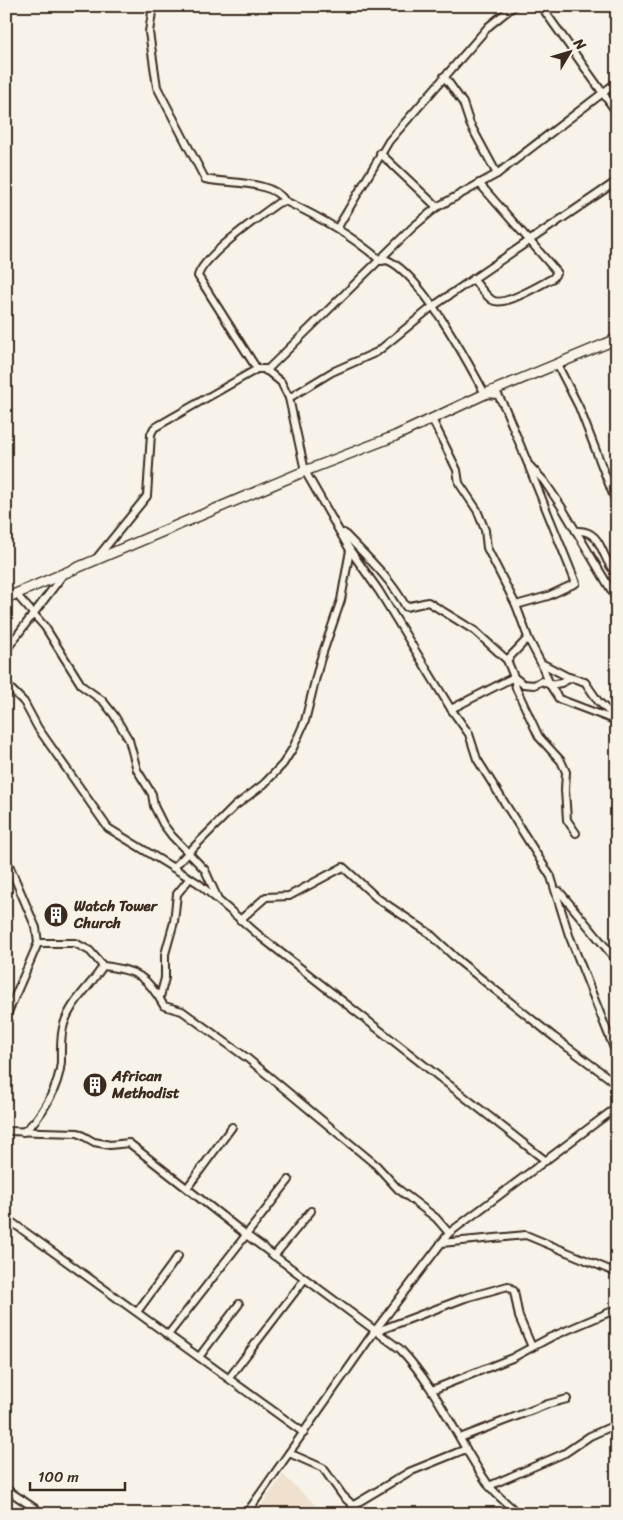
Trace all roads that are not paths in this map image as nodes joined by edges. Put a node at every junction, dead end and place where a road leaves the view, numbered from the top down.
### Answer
1 (153, 6) edge
2 (514, 6) edge
3 (541, 6) edge
4 (444, 76) junction
5 (617, 82) edge
6 (602, 93) junction
7 (617, 113) edge
8 (380, 153) junction
9 (497, 174) junction
10 (617, 181) edge
11 (479, 184) junction
12 (284, 201) junction
13 (437, 207) junction
14 (338, 228) junction
15 (530, 240) junction
16 (381, 261) junction
17 (473, 279) junction
18 (432, 307) junction
19 (617, 340) edge
20 (558, 364) junction
21 (257, 369) junction
22 (266, 371) junction
23 (485, 394) junction
24 (289, 398) junction
25 (432, 419) junction
26 (528, 464) junction
27 (305, 471) junction
28 (617, 505) edge
29 (340, 529) junction
30 (576, 530) junction
31 (350, 550) junction
32 (96, 560) junction
33 (64, 573) junction
34 (617, 574) edge
35 (16, 594) junction
36 (6, 598) edge
37 (617, 600) edge
38 (516, 605) junction
39 (33, 613) junction
40 (528, 638) junction
41 (6, 650) edge
42 (506, 660) junction
43 (541, 664) junction
44 (514, 676) junction
45 (571, 678) junction
46 (6, 684) edge
47 (550, 685) junction
48 (451, 709) junction
49 (617, 720) edge
50 (576, 833) dead end
51 (188, 850) junction
52 (6, 858) edge
53 (8, 866) edge
54 (173, 868) junction
55 (190, 878) junction
56 (556, 889) junction
57 (218, 899) junction
58 (240, 920) junction
59 (38, 944) junction
60 (617, 961) edge
61 (103, 966) junction
62 (160, 997) junction
63 (6, 1017) edge
64 (617, 1056) edge
65 (617, 1084) edge
66 (617, 1107) edge
67 (232, 1127) dead end
68 (6, 1130) edge
69 (22, 1132) junction
70 (546, 1161) junction
71 (289, 1180) dead end
72 (187, 1188) junction
73 (311, 1211) dead end
74 (6, 1218) edge
75 (449, 1232) junction
76 (245, 1234) junction
77 (441, 1243) junction
78 (178, 1256) dead end
79 (274, 1256) junction
80 (617, 1273) edge
81 (304, 1280) junction
82 (239, 1304) dead end
83 (617, 1309) edge
84 (137, 1312) junction
85 (374, 1332) junction
86 (168, 1335) junction
87 (532, 1347) junction
88 (199, 1357) junction
89 (228, 1378) junction
90 (432, 1390) junction
91 (567, 1399) dead end
92 (617, 1424) edge
93 (304, 1432) junction
94 (460, 1438) junction
95 (466, 1449) junction
96 (289, 1454) junction
97 (489, 1486) junction
98 (6, 1489) edge
99 (352, 1506) junction
100 (43, 1514) edge
101 (246, 1514) edge
102 (362, 1514) edge
103 (518, 1514) edge

1 - 12 street
2 - 4 street
3 - 6 street
4 - 8 street
4 - 9 street
5 - 6 street
6 - 7 street
6 - 9 street
8 - 13 street
8 - 14 street
9 - 11 street
10 - 15 street
11 - 13 street
11 - 15 street
12 - 14 street
12 - 21 street
13 - 16 street
14 - 16 street
15 - 17 street
15 - 17 street
16 - 18 street
16 - 22 street
17 - 18 street
18 - 23 street
18 - 24 street
19 - 20 street
20 - 23 street
20 - 28 street
21 - 22 street
21 - 32 street
22 - 24 street
23 - 25 street
23 - 26 street
24 - 27 street
25 - 27 street
25 - 38 street
26 - 30 street
26 - 38 street
27 - 29 street
27 - 32 street
29 - 31 street
29 - 42 street
30 - 34 street
30 - 37 street
31 - 48 street
31 - 51 street
32 - 33 street
33 - 35 street
33 - 39 street
35 - 36 street
35 - 39 street
38 - 40 street
39 - 41 street
39 - 51 street
40 - 42 street
40 - 43 street
42 - 44 street
43 - 45 street
43 - 47 street
44 - 47 street
44 - 48 street
44 - 50 street
45 - 47 street
45 - 49 street
46 - 54 street
47 - 49 street
48 - 56 street
51 - 54 street
51 - 57 street
52 - 53 street
53 - 59 street
54 - 55 street
55 - 57 street
55 - 62 street
56 - 60 street
56 - 64 street
57 - 58 street
58 - 65 street
58 - 70 street
59 - 61 street
59 - 63 street
61 - 62 street
61 - 69 street
62 - 75 street
66 - 70 street
67 - 72 street
68 - 69 street
69 - 72 street
70 - 75 street
71 - 76 street
72 - 76 street
73 - 79 street
74 - 84 street
75 - 77 street
76 - 79 street
76 - 86 street
77 - 80 street
77 - 85 street
78 - 84 street
79 - 81 street
81 - 85 street
81 - 89 street
82 - 88 street
83 - 87 street
84 - 86 street
85 - 87 street
85 - 90 street
85 - 93 street
86 - 88 street
87 - 90 street
88 - 89 street
89 - 93 street
90 - 94 street
91 - 94 street
92 - 97 street
93 - 96 street
94 - 95 street
95 - 97 street
95 - 99 street
96 - 99 street
96 - 101 street
97 - 103 street
98 - 100 street
99 - 102 street

